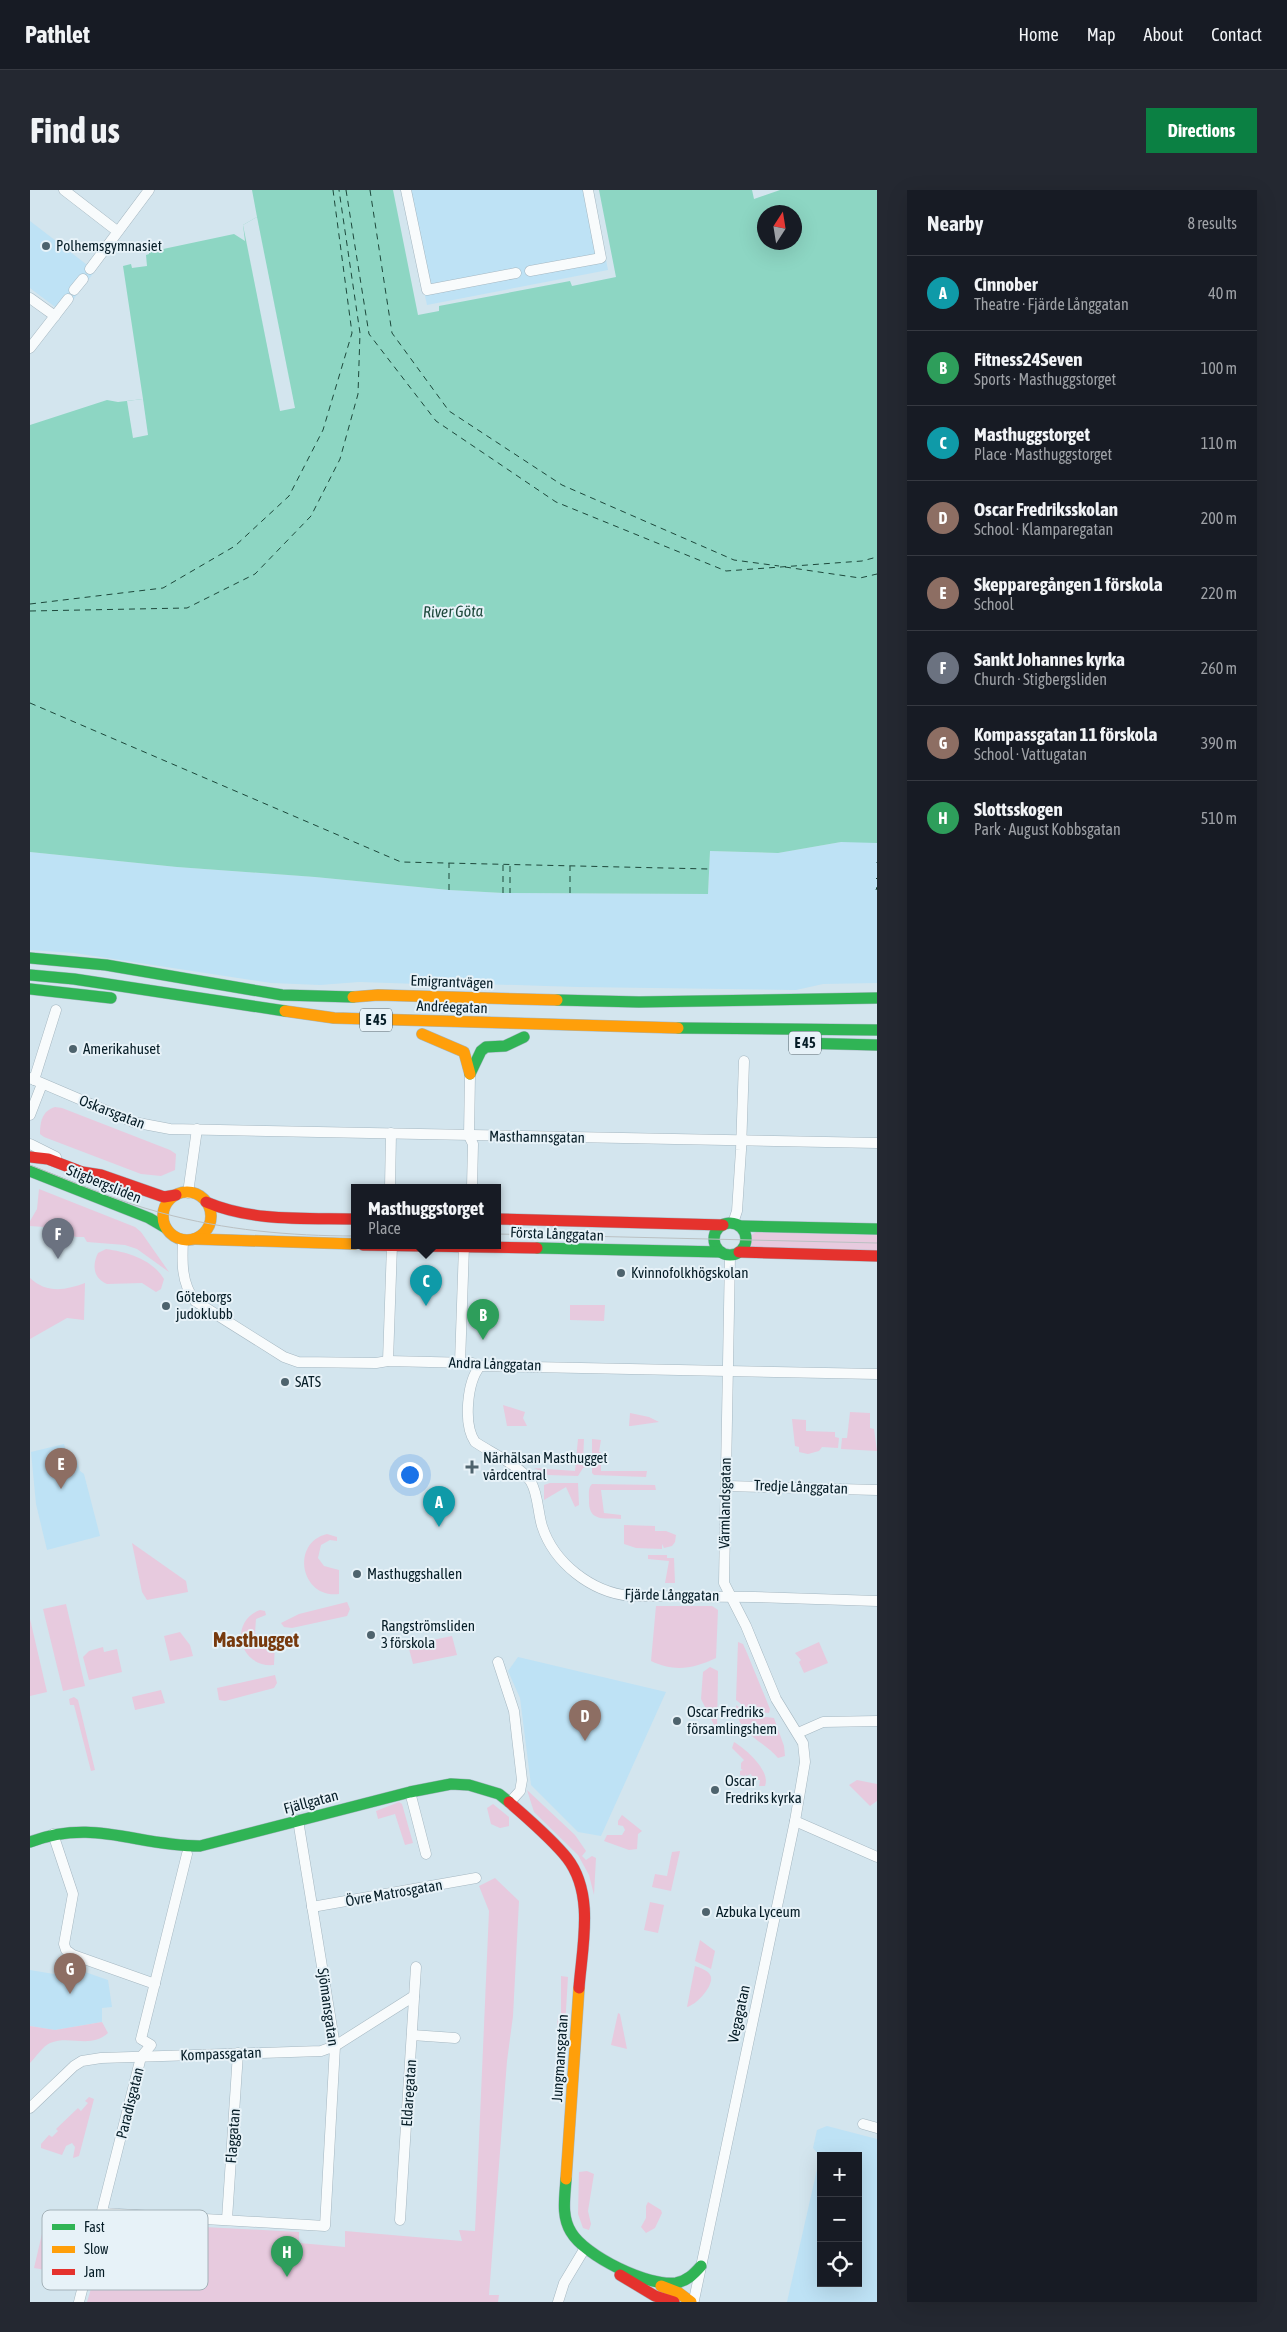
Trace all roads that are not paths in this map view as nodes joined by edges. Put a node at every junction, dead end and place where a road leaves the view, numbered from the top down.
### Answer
1 (64, 190) edge
2 (149, 190) edge
3 (406, 190) edge
4 (588, 190) edge
5 (117, 231) junction
6 (90, 269) dead end
7 (530, 271) dead end
8 (516, 273) dead end
9 (83, 279) dead end
10 (30, 298) edge
11 (55, 316) junction
12 (30, 348) edge
13 (30, 958) edge
14 (30, 975) edge
15 (30, 989) edge
16 (877, 998) edge
17 (121, 999) dead end
18 (56, 1010) dead end
19 (877, 1019) edge
20 (805, 1030) junction
21 (877, 1030) edge
22 (450, 1035) dead end
23 (478, 1036) dead end
24 (785, 1043) dead end
25 (865, 1044) junction
26 (877, 1044) edge
27 (877, 1049) edge
28 (744, 1061) dead end
29 (470, 1074) junction
30 (36, 1081) edge
31 (30, 1115) edge
32 (197, 1129) junction
33 (391, 1133) junction
34 (469, 1136) junction
35 (741, 1138) junction
36 (877, 1142) edge
37 (30, 1144) edge
38 (30, 1157) edge
39 (30, 1171) edge
40 (101, 1175) junction
41 (390, 1184) edge
42 (472, 1184) edge
43 (188, 1192) junction
44 (176, 1195) junction
45 (206, 1202) junction
46 (351, 1219) edge
47 (501, 1219) edge
48 (732, 1224) junction
49 (166, 1228) junction
50 (877, 1229) edge
51 (195, 1239) junction
52 (183, 1240) junction
53 (351, 1244) edge
54 (501, 1247) edge
55 (392, 1249) edge
56 (464, 1249) edge
57 (730, 1253) junction
58 (877, 1256) edge
59 (388, 1361) junction
60 (460, 1362) junction
61 (480, 1366) junction
62 (728, 1370) junction
63 (877, 1374) edge
64 (726, 1486) junction
65 (877, 1490) edge
66 (731, 1597) junction
67 (877, 1602) edge
68 (498, 1662) dead end
69 (877, 1721) edge
70 (798, 1733) junction
71 (410, 1792) junction
72 (510, 1802) junction
73 (298, 1820) junction
74 (796, 1821) junction
75 (53, 1834) junction
76 (30, 1842) edge
77 (187, 1854) dead end
78 (426, 1854) dead end
79 (877, 1857) edge
80 (572, 1864) joint
81 (476, 1878) dead end
82 (312, 1907) junction
83 (416, 1967) dead end
84 (155, 1984) junction
85 (414, 1996) junction
86 (412, 2035) junction
87 (454, 2038) dead end
88 (335, 2046) junction
89 (238, 2053) junction
90 (141, 2057) junction
91 (30, 2108) edge
92 (863, 2124) dead end
93 (877, 2128) edge
94 (103, 2210) edge
95 (208, 2219) edge
96 (227, 2219) junction
97 (400, 2220) dead end
98 (586, 2248) junction
99 (701, 2266) junction
100 (640, 2282) junction
101 (656, 2293) edge
102 (558, 2302) edge
103 (674, 2302) edge
104 (693, 2302) edge

1 - 5 street
2 - 5 street
3 - 8 street
4 - 7 street
5 - 6 street
9 - 11 street
10 - 11 street
11 - 12 street
13 - 16 main road, Emigrantvägen
14 - 20 main road, Andréegatan / E 45
15 - 17 main road
18 - 30 street
19 - 20 main road
20 - 21 main road, Andréegatan / E 45
22 - 29 main road, Andréegatan
23 - 29 main road, Andréegatan
24 - 25 main road, E 45
25 - 26 main road, E 45
25 - 27 main road
28 - 35 street
29 - 34 street
30 - 31 street
30 - 32 street, Oskarsgatan
32 - 33 street, Masthamnsgatan
32 - 43 street
33 - 34 street, Masthamnsgatan
33 - 41 street
34 - 35 street, Masthamnsgatan
34 - 42 street
35 - 36 street, Masthamnsgatan
35 - 48 street
37 - 40 street, Stigbergsliden
38 - 40 main road, Stigbergsliden
39 - 49 main road, Stigbergsliden
40 - 44 main road, Stigbergsliden
43 - 44 main road, Stigbergsliden
43 - 45 main road
44 - 49 main road
45 - 46 main road
45 - 51 main road
47 - 48 main road, Första Långgatan
48 - 50 main road, Första Långgatan
48 - 57 main road
48 - 57 main road
49 - 52 main road, Stigbergsliden
51 - 52 main road
51 - 53 main road
52 - 59 street, Andra Långgatan
54 - 57 main road, Första Långgatan
55 - 59 street
56 - 60 street
57 - 58 main road, Första Långgatan
57 - 62 street, Värmlandsgatan
59 - 60 street, Andra Långgatan
60 - 61 street, Andra Långgatan
61 - 62 street, Andra Långgatan
61 - 66 street, Fjärde Långgatan
62 - 63 street, Andra Långgatan
62 - 64 street, Värmlandsgatan
64 - 65 street, Tredje Långgatan
64 - 66 street, Värmlandsgatan
66 - 67 street, Fjärde Långgatan
66 - 70 street, Värmlandsgatan
68 - 72 street
69 - 70 street
70 - 74 street, Vegagatan
71 - 72 main road, Fjällgatan
71 - 73 main road, Fjällgatan
71 - 78 street
72 - 80 main road, Fjällgatan
73 - 75 main road, Fjällgatan
73 - 82 street, Sjömansgatan
74 - 79 street
74 - 99 street, Vegagatan
75 - 76 main road, Fjällgatan
75 - 84 street
77 - 84 street, Paradisgatan
80 - 98 main road, Jungmansgatan
81 - 82 street, Övre Matrosgatan
82 - 88 street, Sjömansgatan
83 - 85 street, Eldaregatan
84 - 90 street, Paradisgatan
85 - 86 street, Eldaregatan
85 - 88 street, Kompassgatan
86 - 87 street
86 - 97 street, Eldaregatan
88 - 89 street, Kompassgatan
88 - 96 street, Sjömansgatan
89 - 90 street, Kompassgatan
89 - 96 street, Flaggatan
90 - 91 street, Kompassgatan
90 - 94 street, Paradisgatan
92 - 93 street
95 - 96 street
98 - 100 main road, Jungmansgatan
98 - 102 street
99 - 101 main road
99 - 104 street, Vegagatan
100 - 101 main road, Jungmansgatan
100 - 101 main road
101 - 103 main road
101 - 104 main road

